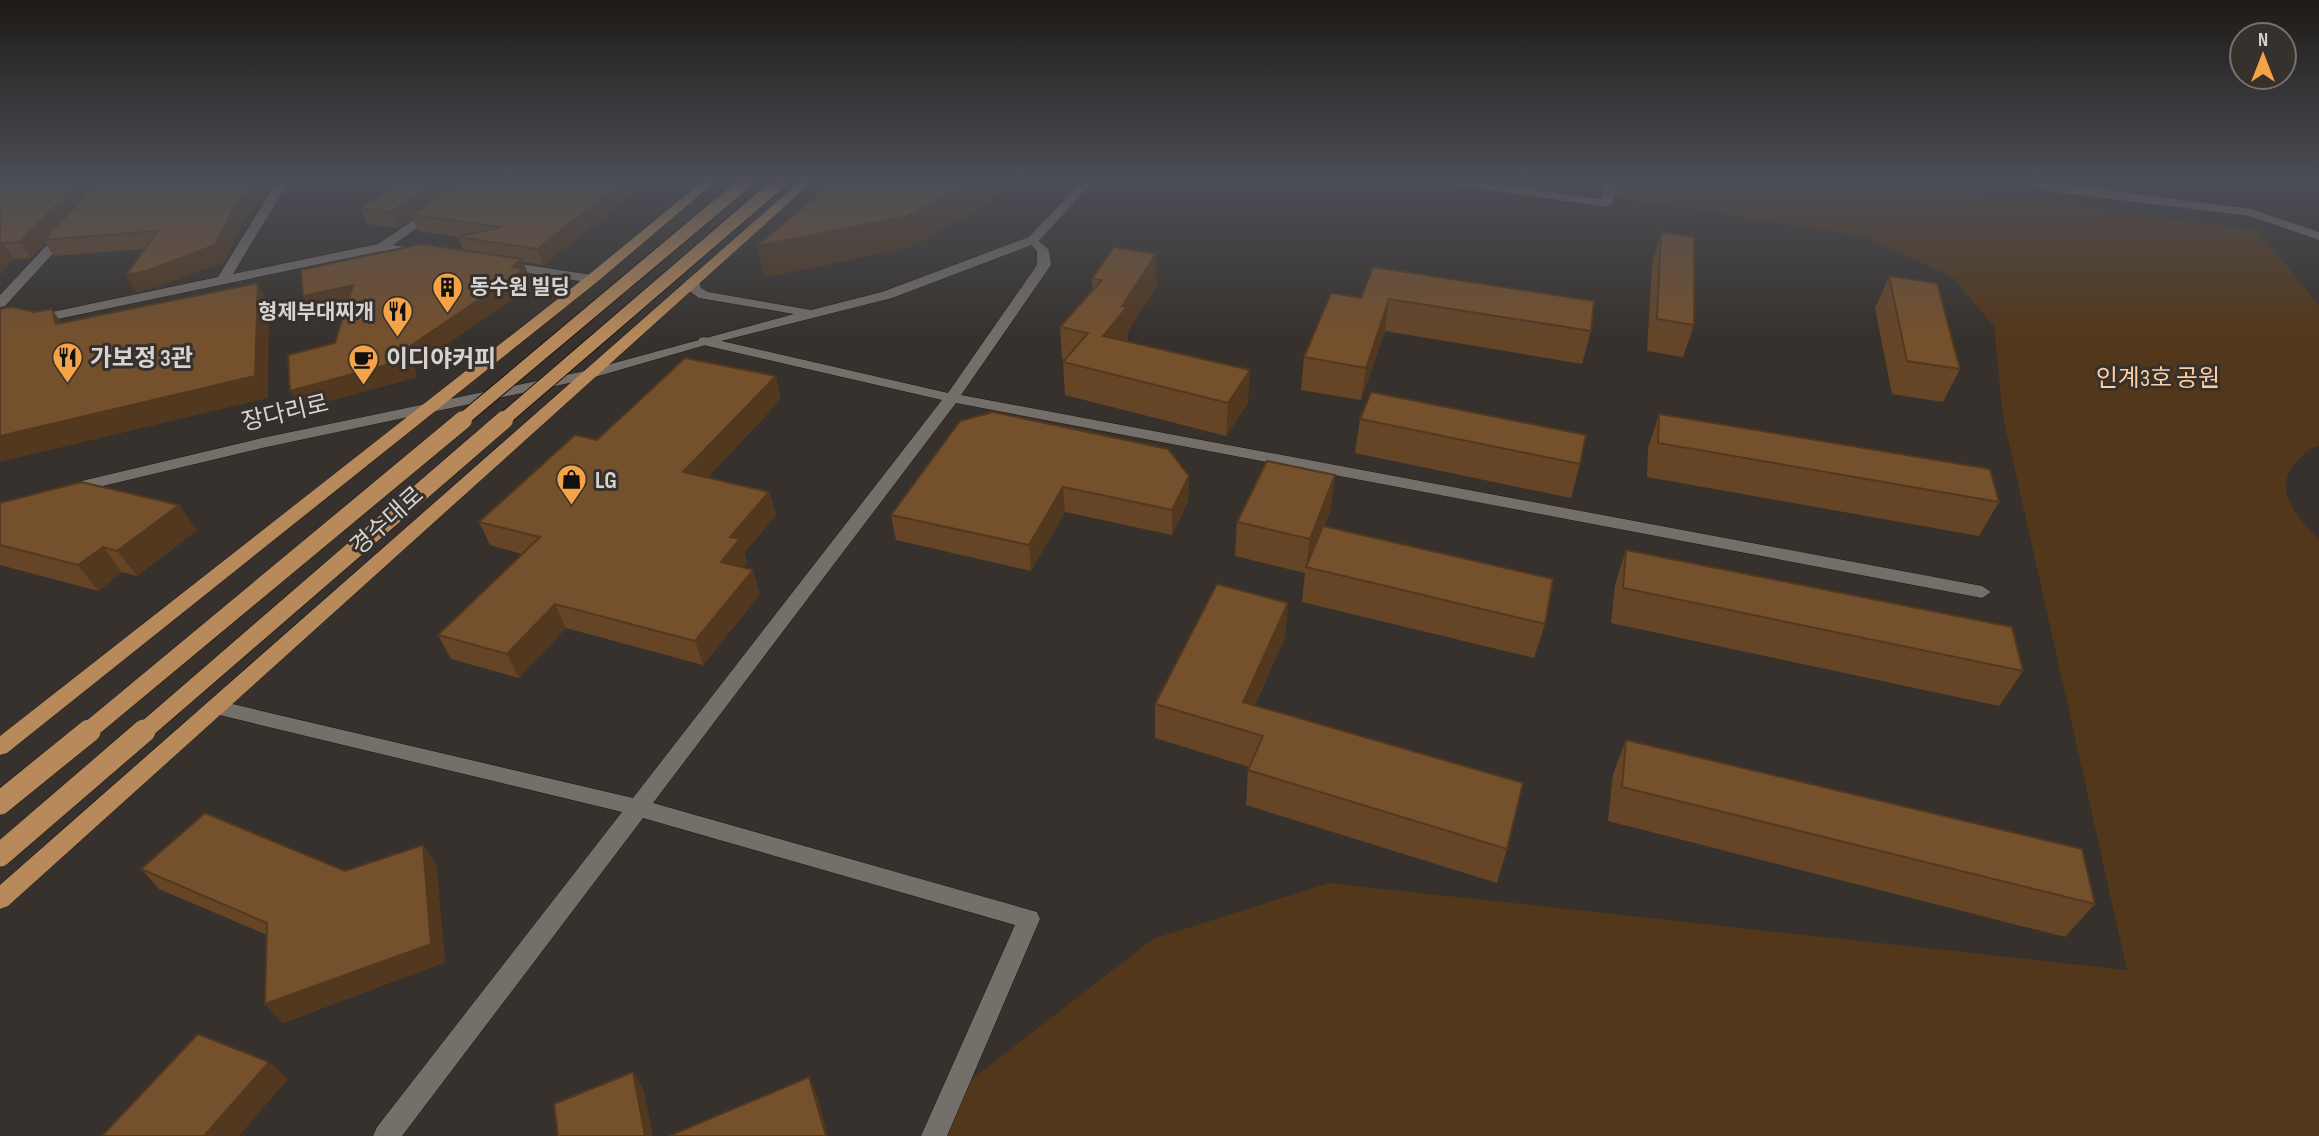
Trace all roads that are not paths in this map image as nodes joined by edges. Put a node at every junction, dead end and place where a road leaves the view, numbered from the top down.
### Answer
1 (64, 234) edge
2 (251, 234) edge
3 (401, 234) edge
4 (646, 234) edge
5 (683, 234) edge
6 (720, 234) edge
7 (747, 234) edge
8 (1039, 234) edge
9 (1033, 240) junction
10 (382, 247) junction
11 (434, 255) edge
12 (487, 263) edge
13 (592, 279) junction
14 (222, 281) junction
15 (693, 281) junction
16 (0, 303) edge
17 (813, 313) junction
18 (0, 327) edge
19 (705, 341) junction
20 (588, 375) junction
21 (952, 398) junction
22 (422, 410) junction
23 (52, 493) edge
24 (1982, 592) dead end
25 (215, 707) junction
26 (0, 747) edge
27 (0, 803) edge
28 (636, 807) junction
29 (0, 855) edge
30 (0, 898) edge
31 (386, 1136) edge
32 (934, 1136) edge

1 - 16 street
2 - 14 street
3 - 10 street
4 - 13 main road
5 - 27 main road, bridge
6 - 29 main road, bridge
7 - 15 main road, 경수대로
8 - 9 street
9 - 17 street, 장다리로
9 - 21 street
10 - 11 street
10 - 14 street
12 - 13 street
13 - 22 main road
14 - 18 street
15 - 17 street
15 - 20 main road, 경수대로
17 - 19 street, 장다리로
19 - 20 street, 장다리로
19 - 21 street
20 - 22 street, 장다리로
20 - 25 main road, 경수대로
21 - 24 street
21 - 28 street
22 - 23 street, 장다리로
22 - 26 main road
25 - 28 street
25 - 30 main road, 경수대로
28 - 31 street
28 - 32 street

